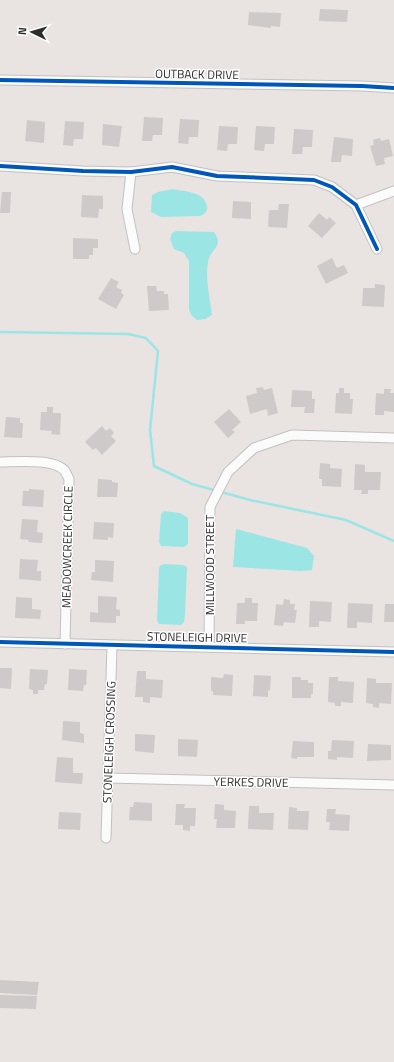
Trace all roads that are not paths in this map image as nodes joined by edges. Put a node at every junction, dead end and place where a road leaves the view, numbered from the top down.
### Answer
1 (0, 80) edge
2 (394, 88) edge
3 (0, 166) edge
4 (131, 172) junction
5 (394, 190) edge
6 (356, 205) junction
7 (135, 249) dead end
8 (377, 249) dead end
9 (394, 438) edge
10 (0, 462) edge
11 (0, 642) edge
12 (64, 644) junction
13 (112, 646) junction
14 (209, 647) junction
15 (394, 652) edge
16 (108, 778) junction
17 (394, 785) edge
18 (106, 838) dead end

1 - 2 street, OUTBACK DRIVE
3 - 4 street
4 - 6 street
4 - 7 street
5 - 6 street
6 - 8 street
9 - 14 street, MILLWOOD STREET
10 - 12 street, MEADOWCREEK CIRCLE
11 - 12 street, STONELEIGH DRIVE
12 - 13 street, STONELEIGH DRIVE
13 - 14 street, STONELEIGH DRIVE
13 - 16 street, STONELEIGH CROSSING
14 - 15 street, STONELEIGH DRIVE
16 - 17 street, YERKES DRIVE
16 - 18 street, STONELEIGH CROSSING

